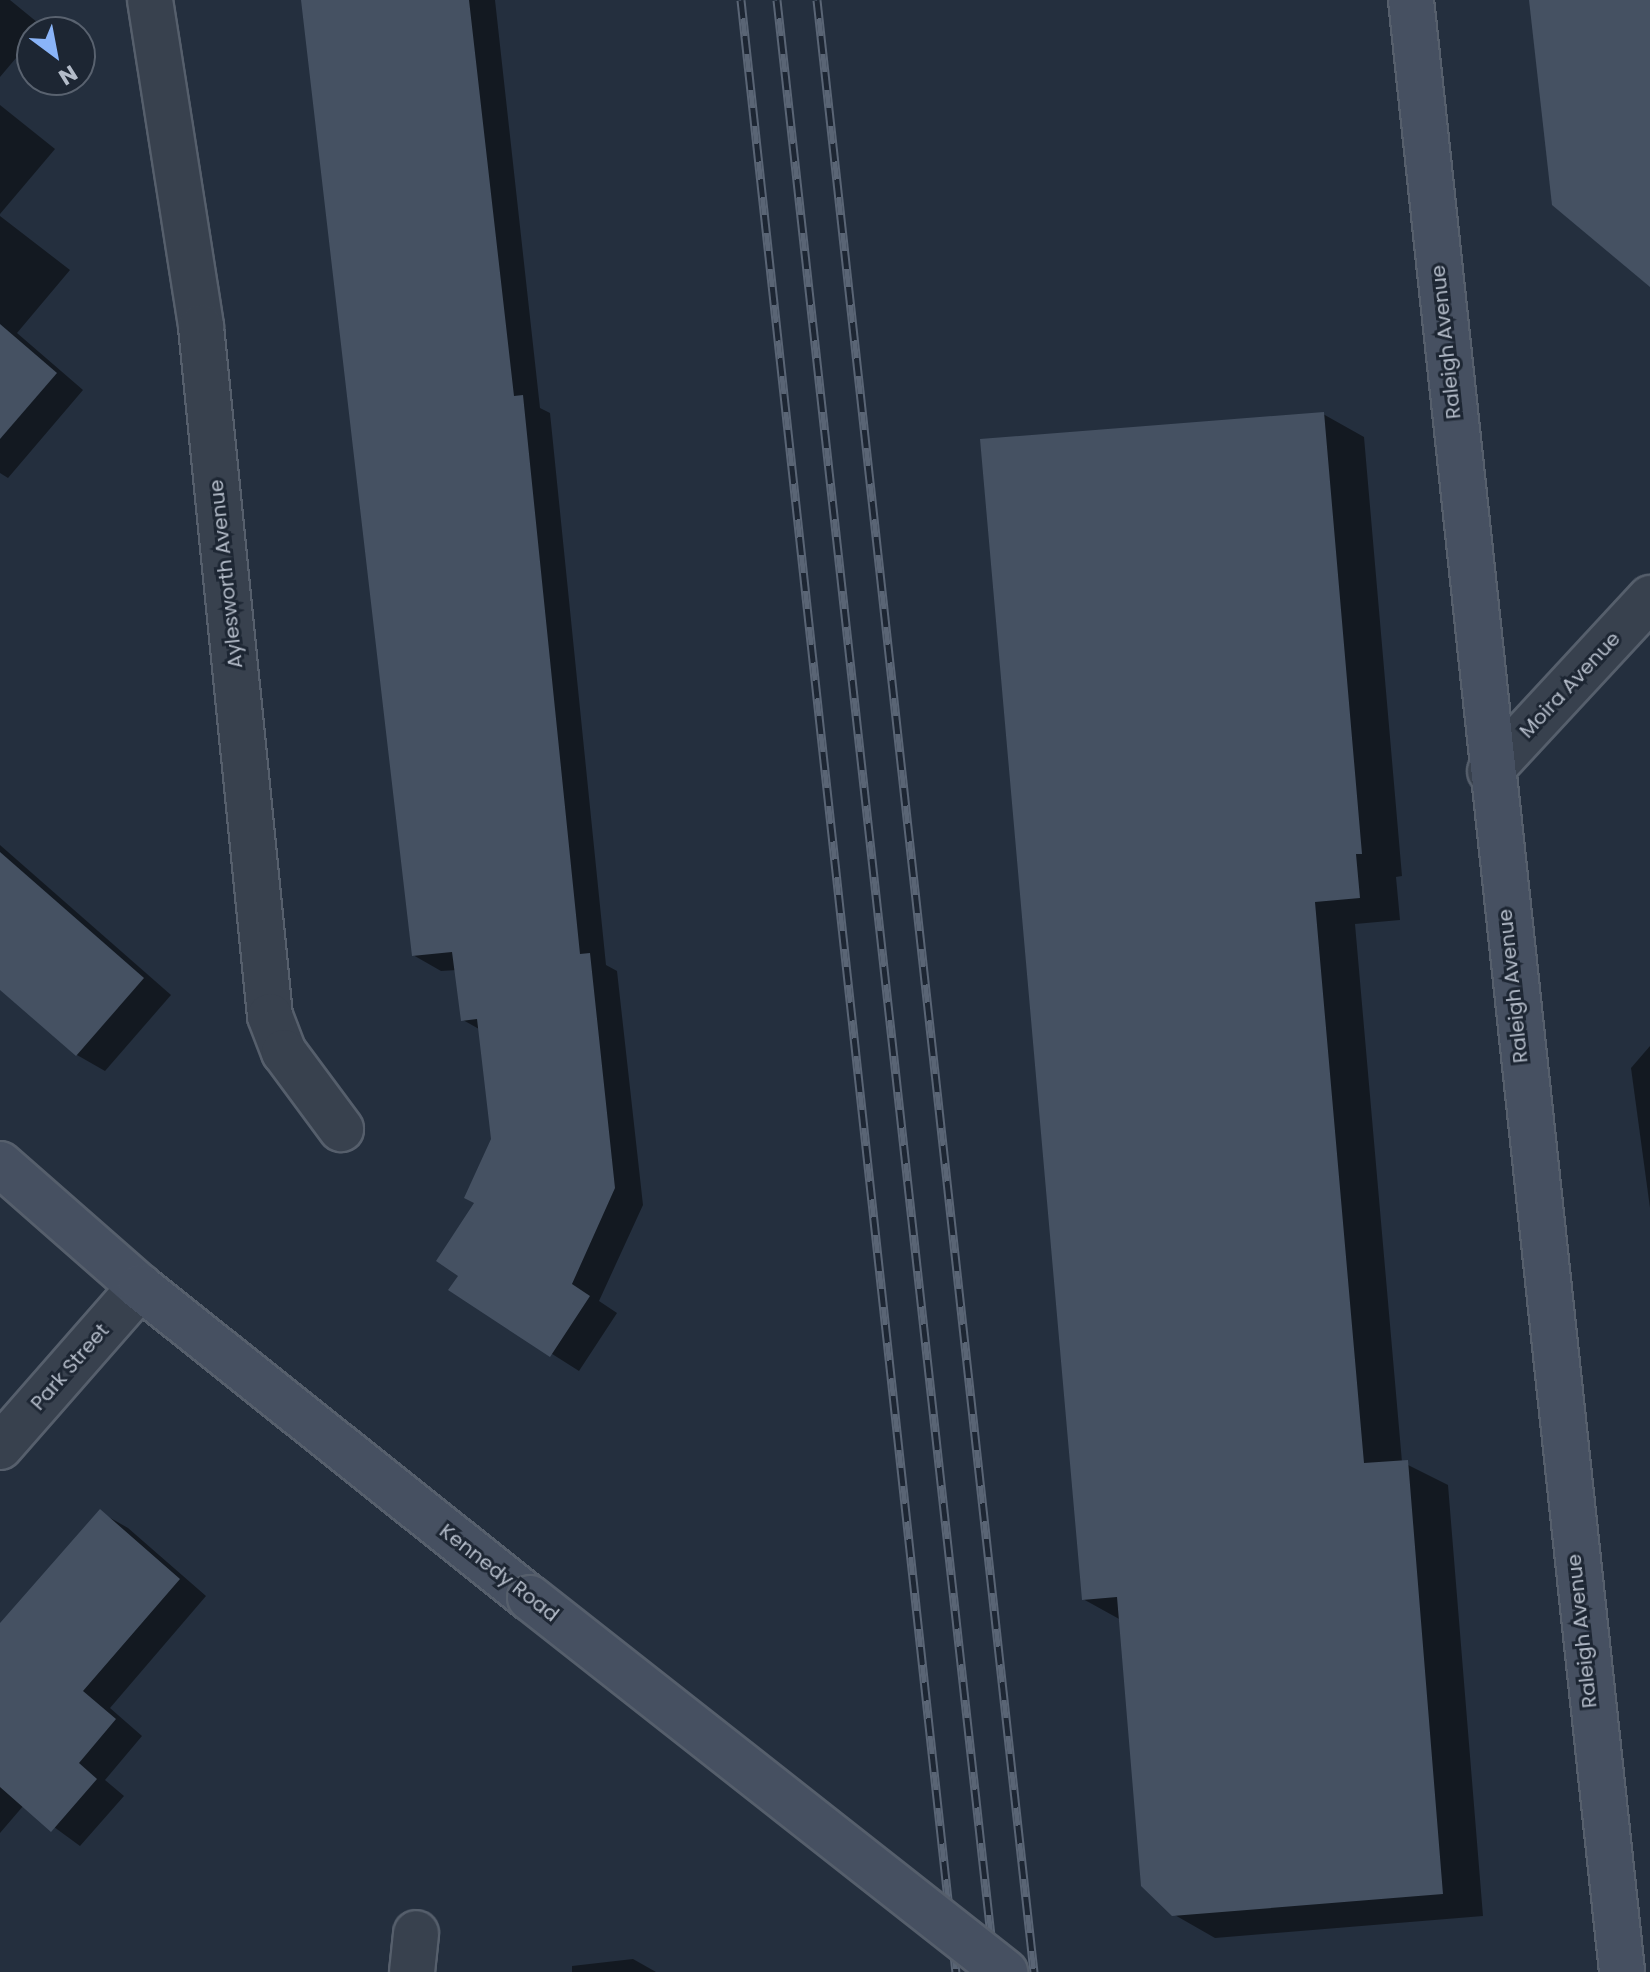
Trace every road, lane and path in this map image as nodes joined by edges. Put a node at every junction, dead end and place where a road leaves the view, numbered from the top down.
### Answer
1 (150, 0) edge
2 (1411, 0) edge
3 (1650, 598) edge
4 (1490, 771) junction
5 (341, 1129) dead end
6 (0, 1164) edge
7 (140, 1287) junction
8 (0, 1447) edge
9 (1005, 1972) edge
10 (1622, 1972) edge

1 - 5 street, Aylesworth Avenue
2 - 4 street, Raleigh Avenue
3 - 4 street, Moira Avenue
4 - 10 street, Raleigh Avenue
6 - 7 street, Kennedy Road
7 - 8 street, Park Street
7 - 9 street, Kennedy Road, bridge

